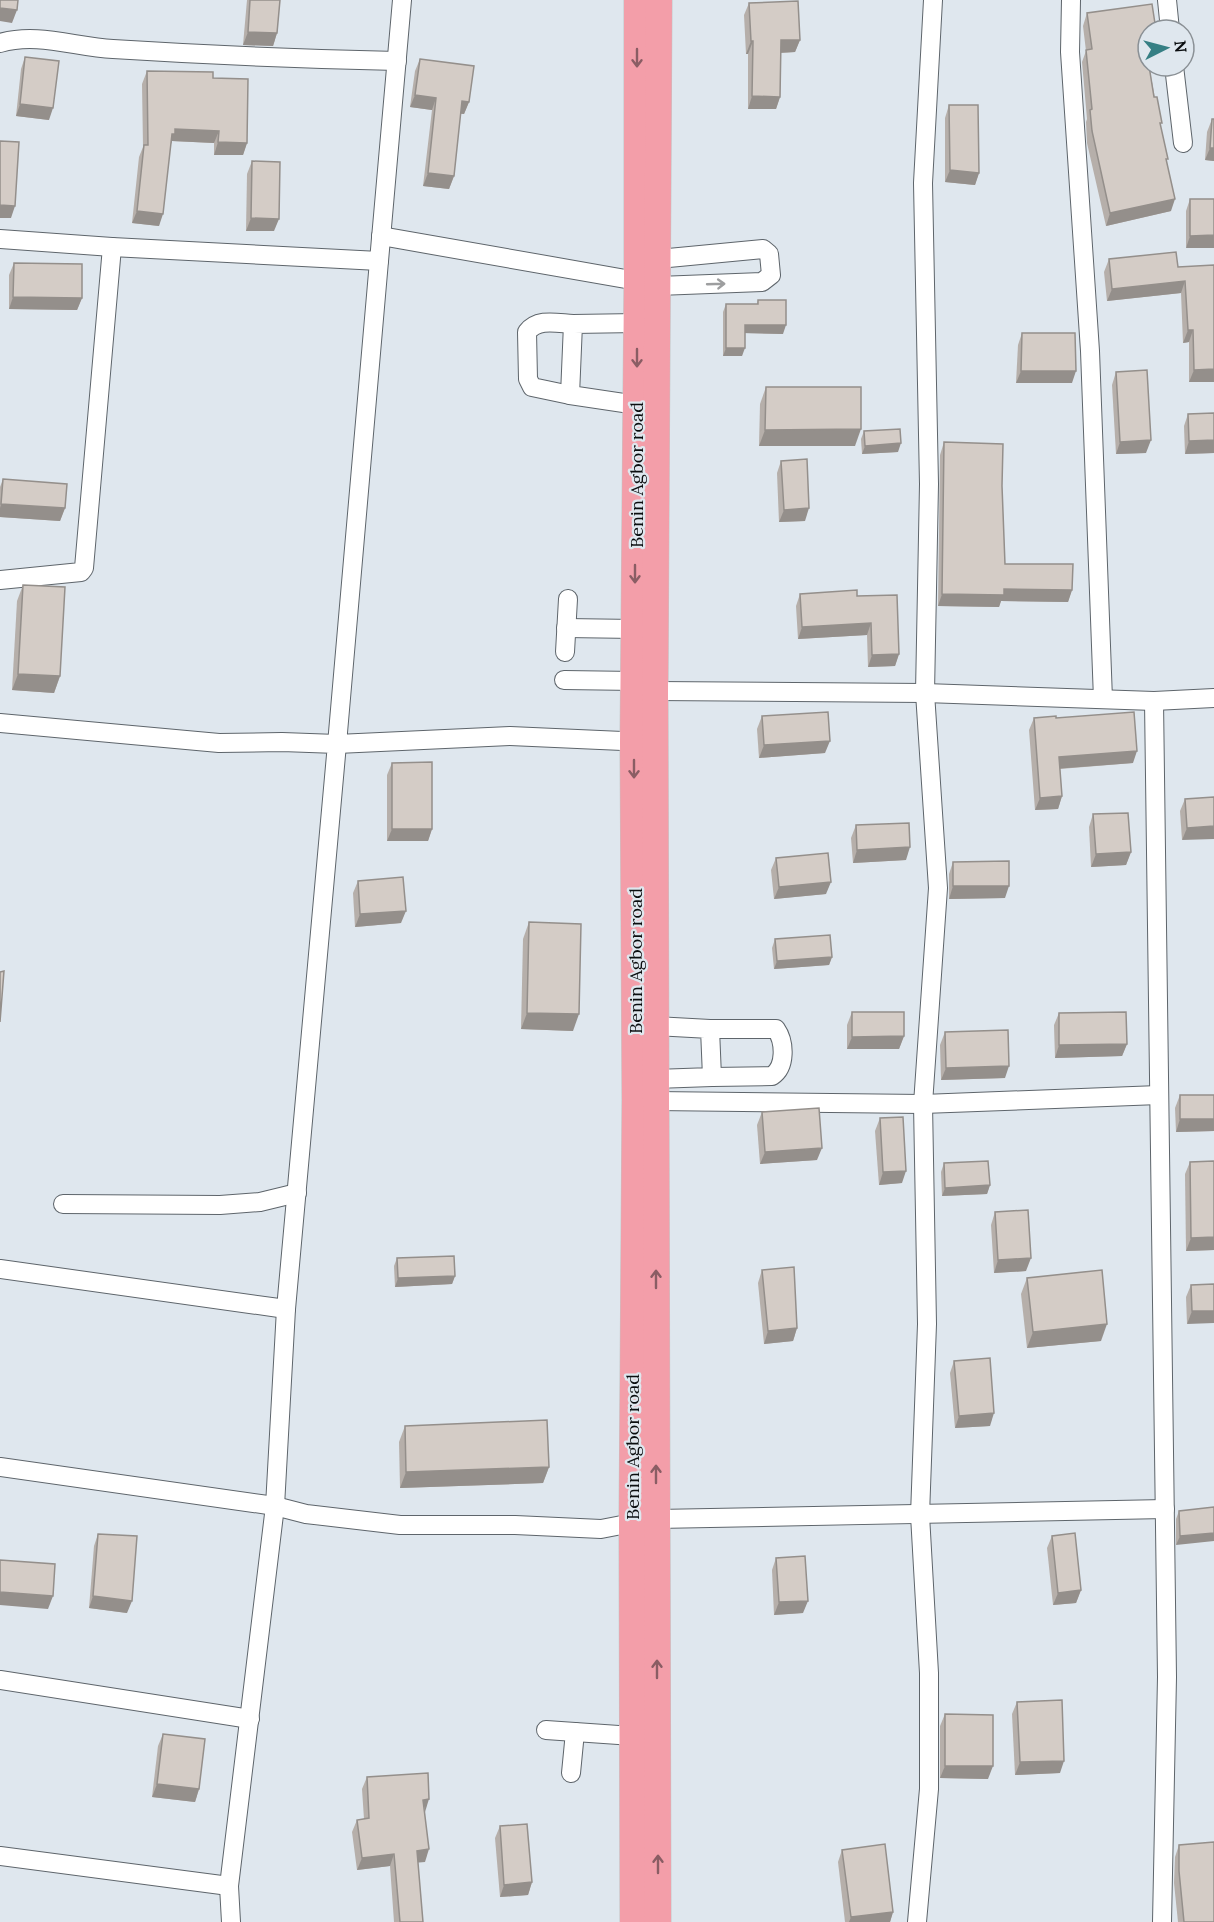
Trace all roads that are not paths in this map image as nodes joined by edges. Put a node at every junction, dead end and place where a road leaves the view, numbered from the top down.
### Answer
1 (402, 0) edge
2 (637, 0) edge
3 (659, 0) edge
4 (933, 0) edge
5 (1071, 0) edge
6 (1167, 0) edge
7 (1169, 18) edge
8 (2, 41) edge
9 (397, 61) junction
10 (1175, 78) edge
11 (1183, 143) dead end
12 (381, 236) junction
13 (0, 239) edge
14 (112, 248) junction
15 (658, 259) junction
16 (379, 261) junction
17 (647, 283) junction
18 (637, 323) junction
19 (573, 324) junction
20 (570, 395) junction
21 (637, 405) junction
22 (0, 580) edge
23 (568, 600) dead end
24 (566, 628) junction
25 (635, 628) junction
26 (565, 652) dead end
27 (564, 680) dead end
28 (645, 686) junction
29 (925, 693) junction
30 (1214, 698) edge
31 (1103, 699) junction
32 (1154, 701) junction
33 (0, 723) edge
34 (644, 742) junction
35 (337, 744) junction
36 (655, 1026) junction
37 (710, 1029) junction
38 (712, 1077) junction
39 (655, 1090) junction
40 (1159, 1095) junction
41 (924, 1104) junction
42 (297, 1193) junction
43 (63, 1204) dead end
44 (0, 1269) edge
45 (286, 1309) junction
46 (0, 1467) edge
47 (274, 1506) junction
48 (1165, 1509) junction
49 (920, 1515) junction
50 (644, 1521) junction
51 (0, 1680) edge
52 (250, 1719) junction
53 (546, 1730) dead end
54 (575, 1732) junction
55 (633, 1736) junction
56 (571, 1773) dead end
57 (0, 1856) edge
58 (229, 1886) junction
59 (231, 1922) edge
60 (633, 1922) edge
61 (658, 1922) edge
62 (917, 1922) edge
63 (1162, 1922) edge

1 - 9 street
2 -> 17 highway, Benin Agbor road
3 - 15 highway, Benin Agbor road
4 - 29 street
5 - 31 street
6 - 7 street
8 - 9 street
9 - 12 street
10 - 11 street
12 - 16 street
12 - 17 street
13 - 14 street
14 - 16 street
14 - 22 street
15 - 17 highway, Benin Agbor road
17 -> 15 street
16 - 35 street
17 - 18 highway, Benin Agbor road
17 - 28 highway, Benin Agbor road
18 - 19 street
18 -> 21 highway, Benin Agbor road
19 - 20 street
19 - 20 street
20 - 21 street
21 -> 25 highway, Benin Agbor road
23 - 24 street
24 - 25 street
24 - 26 street
25 - 28 highway, Benin Agbor road
27 - 28 street
28 - 29 street
28 - 34 highway, Benin Agbor road
29 - 31 street
29 - 41 street
30 - 32 street
31 - 32 street
32 - 40 street
33 - 35 street
34 - 35 street
34 - 36 highway, Benin Agbor road
34 -> 50 highway, Benin Agbor road
35 - 42 street
36 - 37 street
36 - 39 highway, Benin Agbor road
37 - 38 street
37 - 38 street
38 - 39 street
39 - 41 street
50 -> 39 highway, Benin Agbor road
40 - 41 street
40 - 48 street
41 - 49 street
42 - 43 street
42 - 45 street
44 - 45 street
45 - 47 street
46 - 47 street
47 - 50 street
47 - 52 street
48 - 49 street
48 - 63 street
49 - 50 street
49 - 62 street
50 - 55 highway, Benin Agbor road
61 -> 50 highway, Benin Agbor road
51 - 52 street
52 - 58 street
53 - 54 street
54 - 55 street
54 - 56 street
55 - 60 highway, Benin Agbor road
57 - 58 street
58 - 59 street

